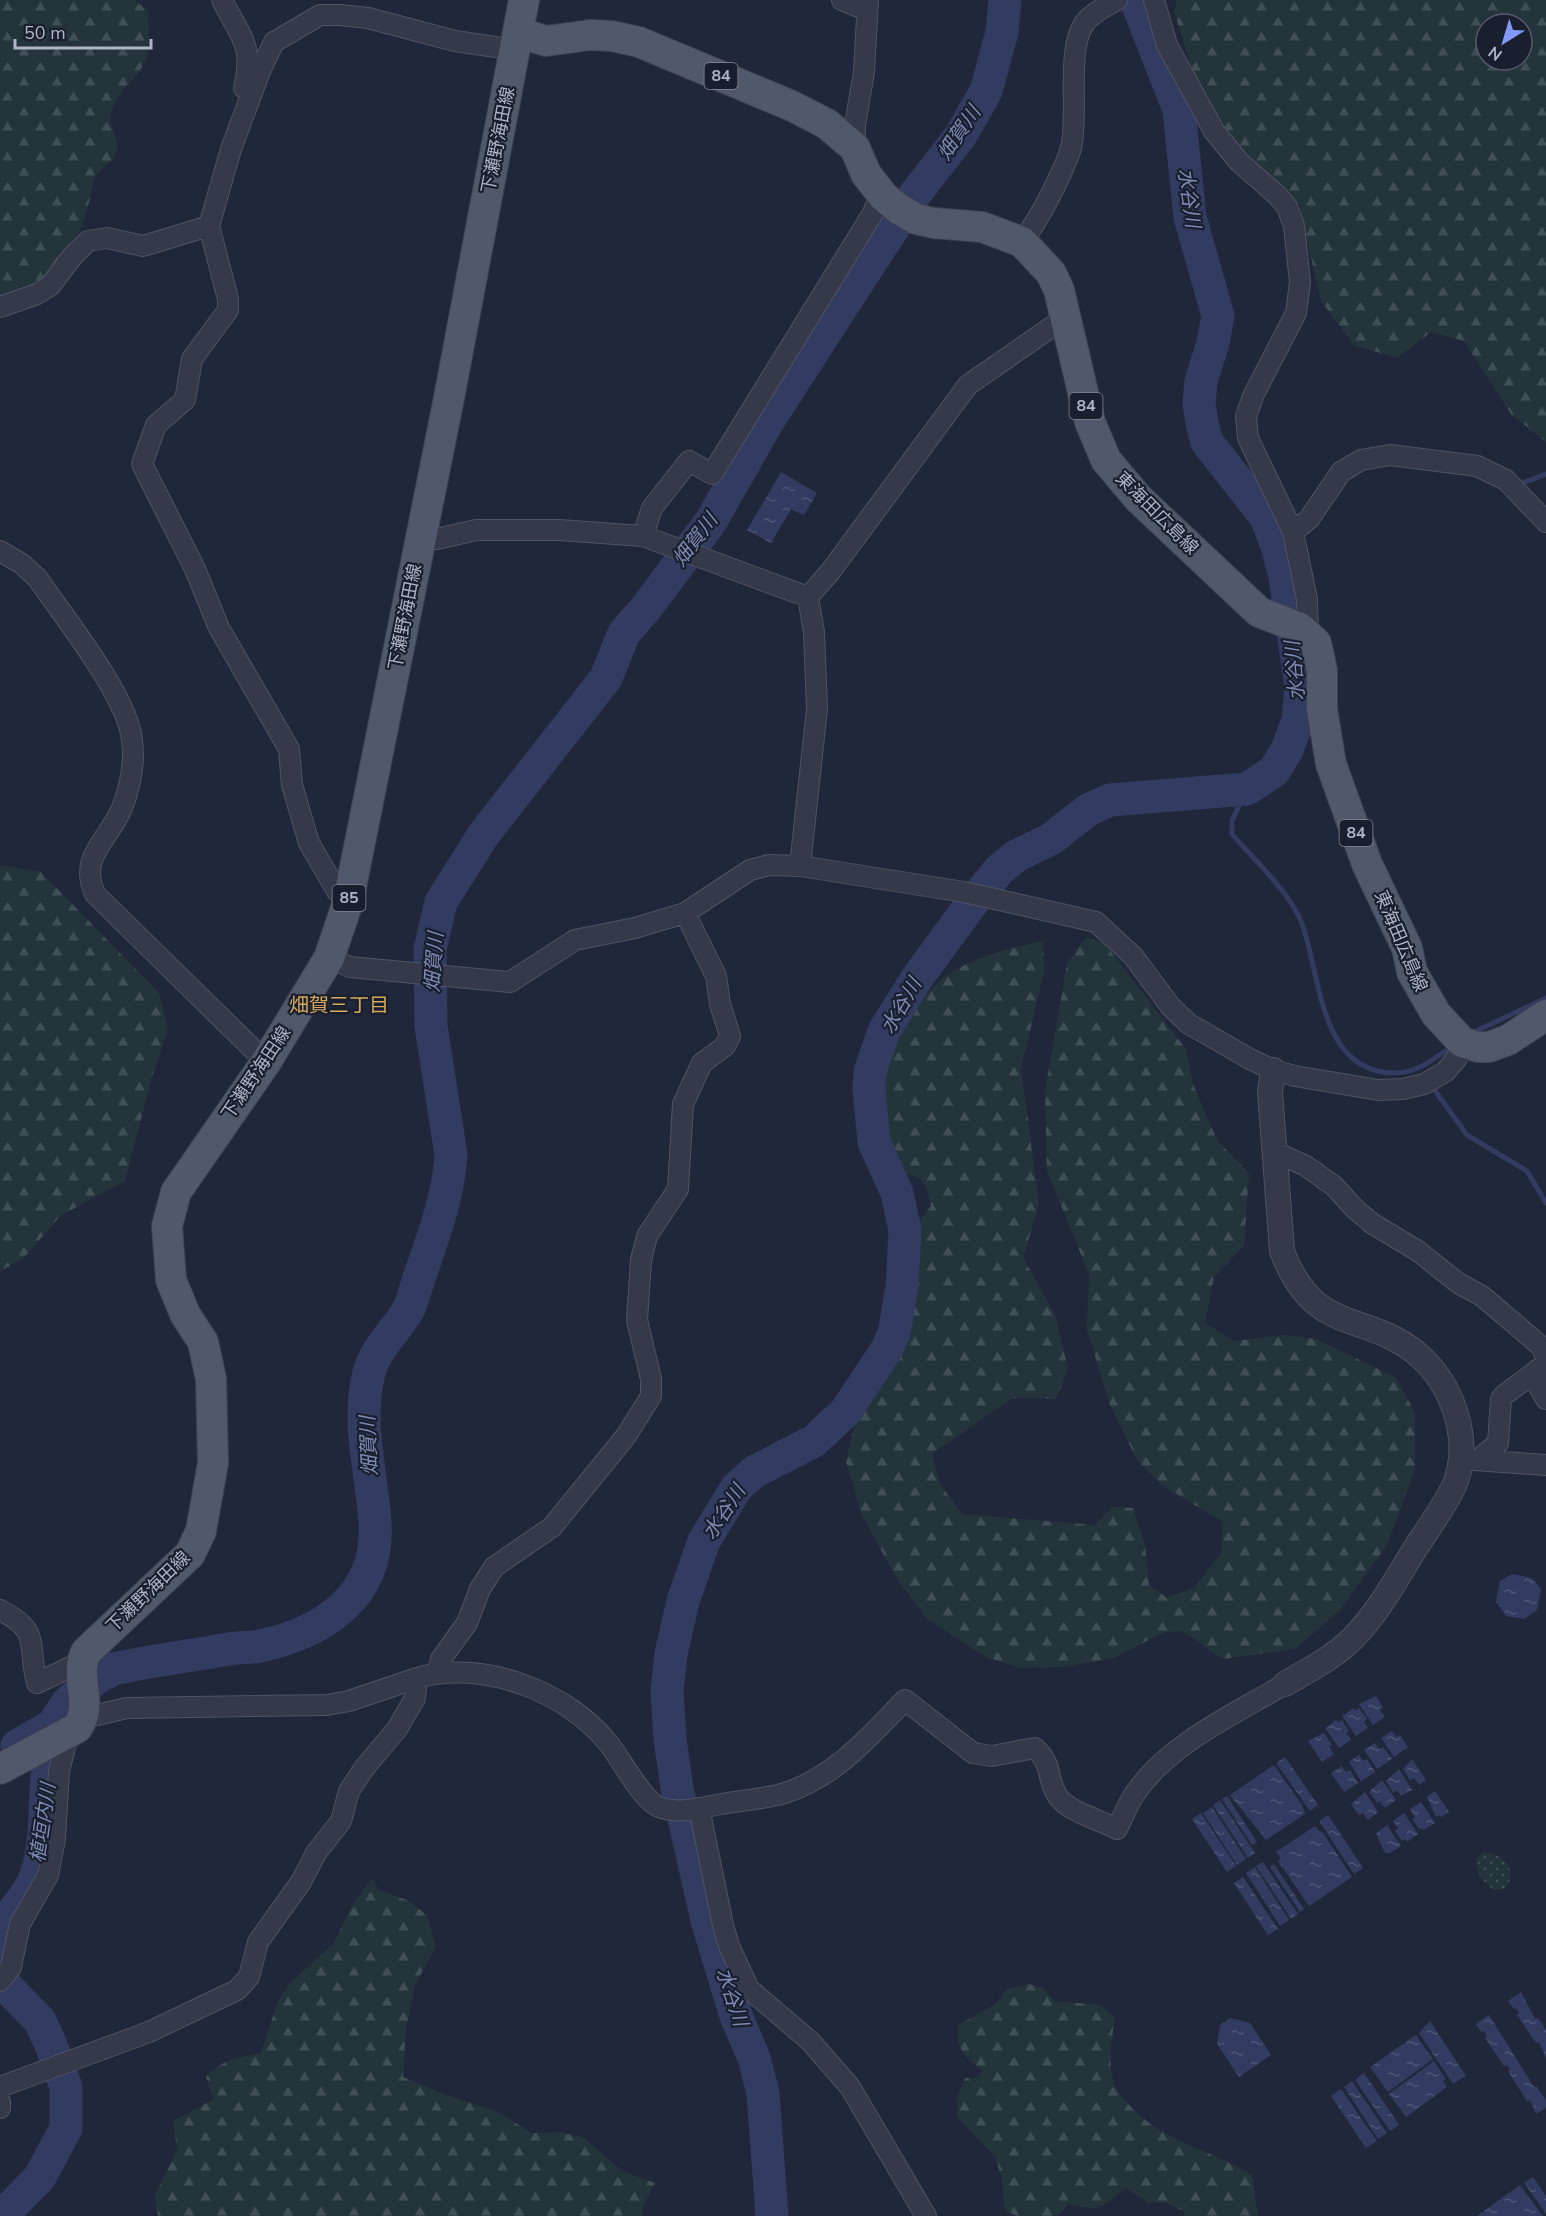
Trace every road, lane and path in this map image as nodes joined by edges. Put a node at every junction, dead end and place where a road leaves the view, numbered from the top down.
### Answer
1 (222, 0) edge
2 (524, 0) edge
3 (842, 0) edge
4 (1117, 0) edge
5 (1154, 0) edge
6 (867, 5) edge
7 (320, 8) edge
8 (518, 41) junction
9 (855, 148) junction
10 (231, 149) junction
11 (883, 195) junction
12 (209, 226) junction
13 (1022, 242) junction
14 (0, 307) edge
15 (1066, 317) junction
16 (1546, 522) edge
17 (1293, 532) junction
18 (643, 536) junction
19 (421, 538) junction
20 (0, 551) edge
21 (808, 597) junction
22 (1294, 627) junction
23 (800, 866) junction
24 (348, 902) junction
25 (685, 913) junction
26 (329, 958) junction
27 (1546, 1015) edge
28 (1455, 1035) junction
29 (266, 1062) junction
30 (1273, 1070) junction
31 (1275, 1152) junction
32 (1543, 1364) edge
33 (1546, 1399) edge
34 (1469, 1459) junction
35 (1546, 1465) edge
36 (0, 1611) edge
37 (81, 1667) junction
38 (438, 1672) junction
39 (417, 1678) junction
40 (1285, 1684) joint
41 (67, 1728) junction
42 (0, 1769) edge
43 (699, 1809) junction
44 (0, 1981) edge
45 (0, 2087) edge
46 (0, 2102) edge
47 (0, 2108) edge
48 (926, 2216) edge

1 - 10 street
2 - 8 main road
3 - 6 street
4 - 13 street
5 - 17 street
6 - 9 street
7 - 8 street
7 - 10 street
8 - 9 main road, 東海田広島線 / 84
8 - 19 main road, 下瀬野海田線 / 85
9 - 11 main road, 東海田広島線 / 84
10 - 12 street
11 - 13 main road, 東海田広島線 / 84
11 - 18 street
12 - 14 street
12 - 24 street
13 - 15 main road, 東海田広島線 / 84
15 - 21 street
15 - 22 main road, 東海田広島線 / 84
16 - 17 street
17 - 22 street
18 - 19 street
18 - 21 street
19 - 24 main road, 下瀬野海田線 / 85
20 - 29 street
21 - 23 street
22 - 28 main road, 東海田広島線 / 84
23 - 25 street
23 - 30 street
24 - 26 main road, 下瀬野海田線 / 85
25 - 26 street
25 - 38 street
26 - 29 main road, 下瀬野海田線 / 85
27 - 28 main road
28 - 30 street
29 - 37 main road, 下瀬野海田線 / 85
30 - 31 street
31 - 32 street
31 - 34 street
32 - 33 street
32 - 34 street
34 - 35 street
34 - 40 street
36 - 37 street
37 - 41 main road
38 - 39 street
38 - 43 street
39 - 41 street
39 - 45 street
40 - 43 street
41 - 42 main road
41 - 44 street
43 - 48 street
46 - 47 street

